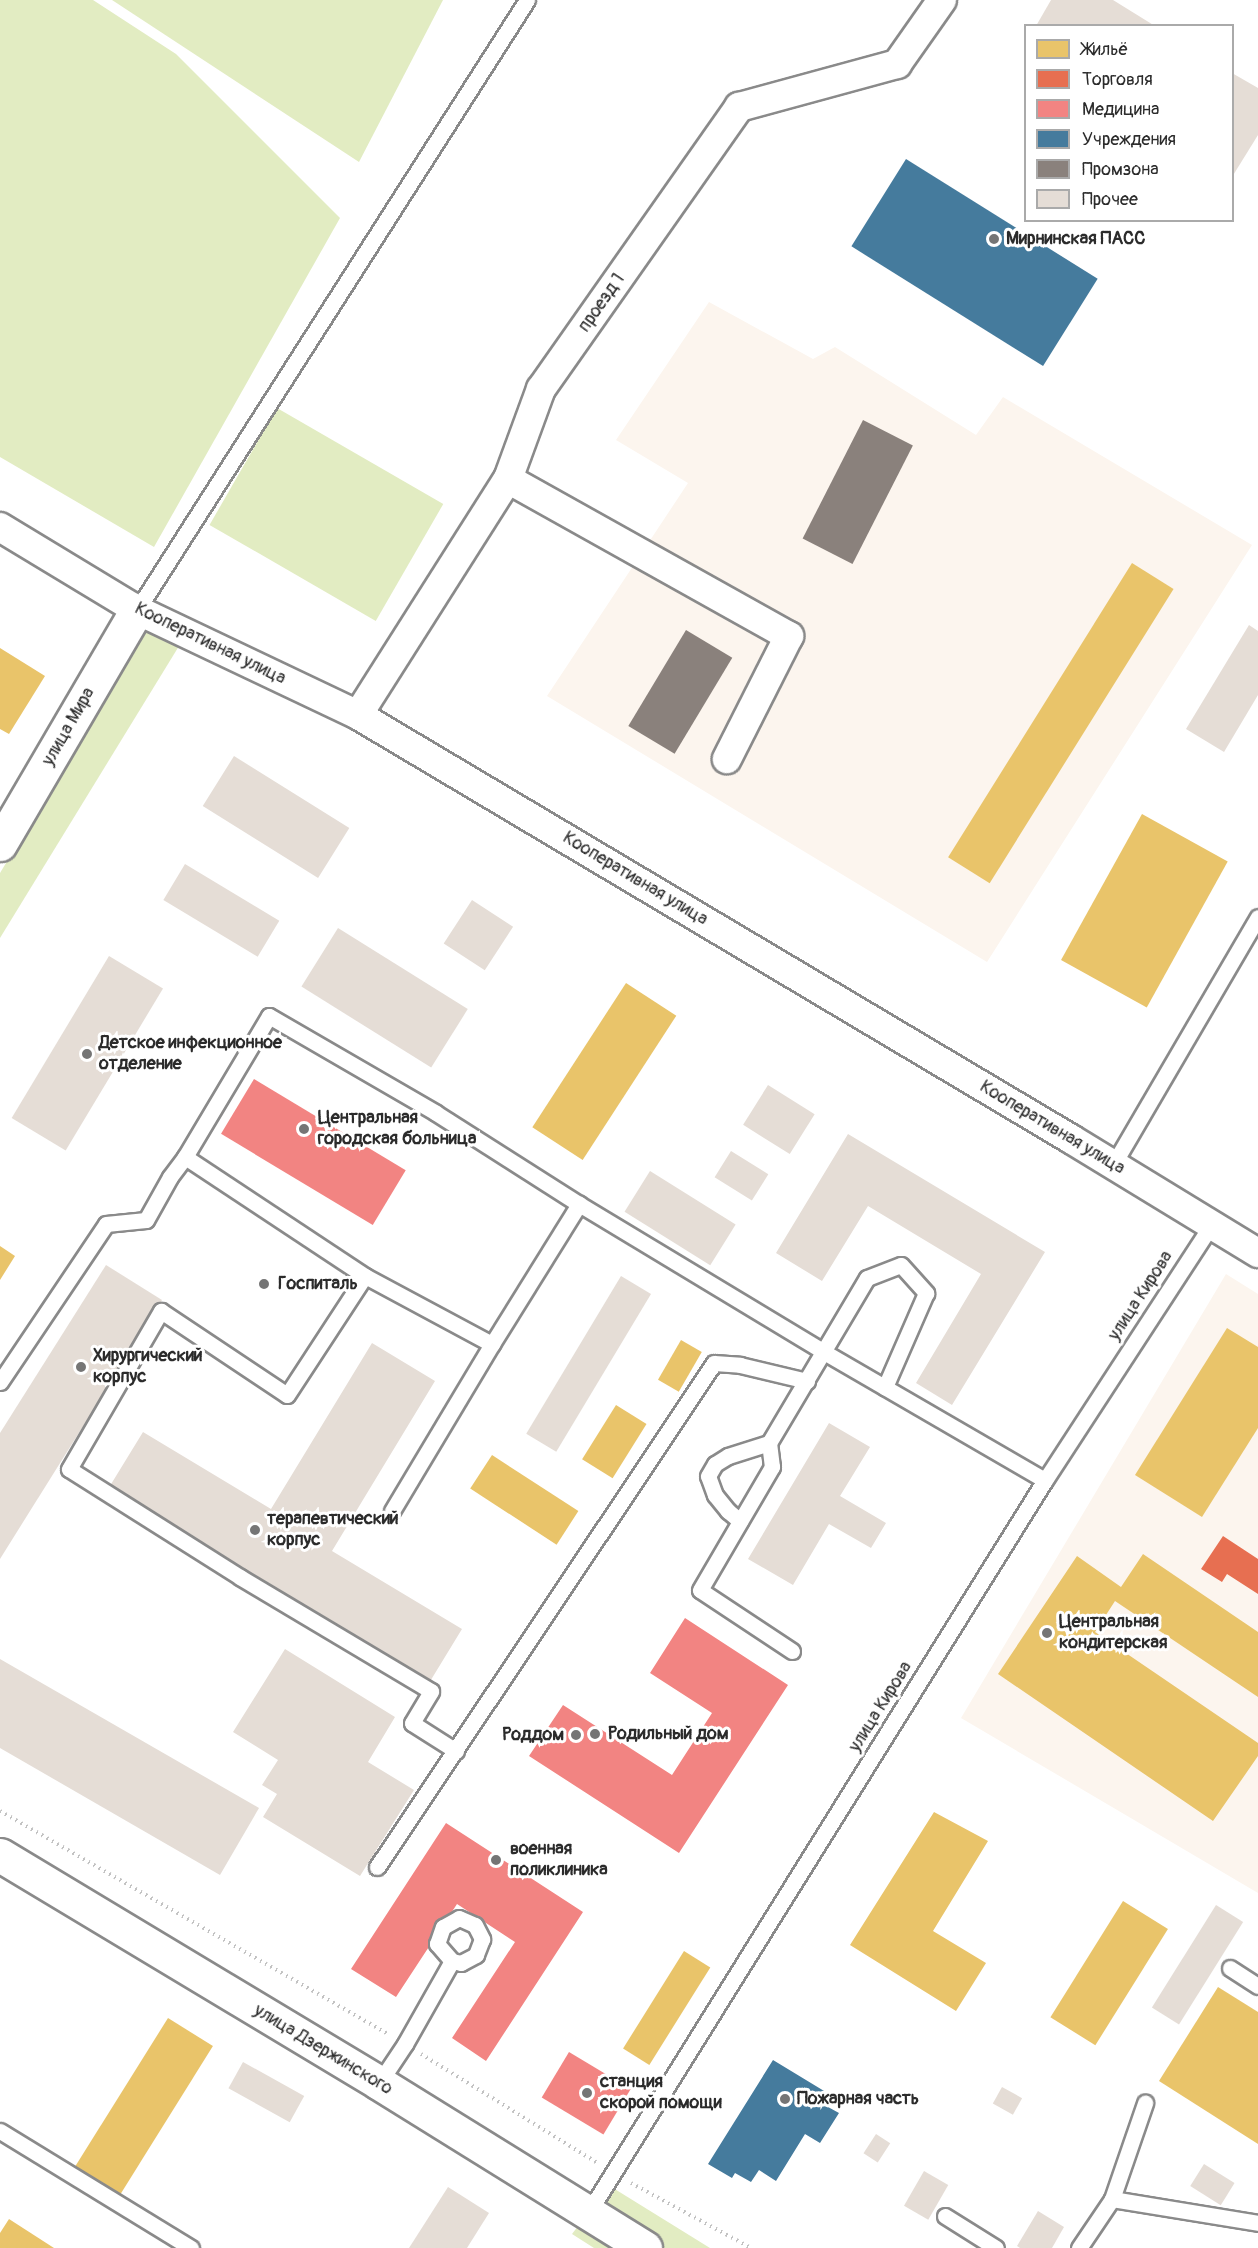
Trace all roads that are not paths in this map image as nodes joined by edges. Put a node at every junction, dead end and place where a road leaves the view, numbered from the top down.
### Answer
1 (527, 0) edge
2 (942, 0) edge
3 (508, 479) junction
4 (0, 527) edge
5 (137, 610) junction
6 (358, 715) junction
7 (727, 759) dead end
8 (0, 844) edge
9 (1258, 917) edge
10 (185, 1157) junction
11 (1113, 1165) junction
12 (579, 1204) junction
13 (1211, 1224) junction
14 (1258, 1253) edge
15 (365, 1276) junction
16 (492, 1344) junction
17 (824, 1352) junction
18 (807, 1381) junction
19 (0, 1382) edge
20 (885, 1387) junction
21 (769, 1443) junction
22 (1045, 1480) junction
23 (392, 1511) dead end
24 (740, 1521) junction
25 (792, 1651) dead end
26 (456, 1751) junction
27 (0, 1855) edge
28 (377, 1867) dead end
29 (452, 1961) dead end
30 (1230, 1968) dead end
31 (1258, 1986) edge
32 (379, 2083) junction
33 (1145, 2103) dead end
34 (0, 2131) edge
35 (1112, 2199) junction
36 (588, 2213) junction
37 (945, 2216) dead end
38 (1258, 2223) edge
39 (191, 2248) edge
40 (645, 2248) edge
41 (996, 2248) edge
42 (1079, 2248) edge

1 - 5 lane
2 - 3 street, проезд 1
3 - 6 street, проезд 1
3 - 7 street
4 - 5 street, Кооперативная улица
5 - 6 street, Кооперативная улица
5 - 8 street, улица Мира
6 - 11 street, Кооперативная улица
9 - 11 lane
10 - 12 lane
10 - 15 lane
10 - 19 lane
11 - 13 street, Кооперативная улица
12 - 16 lane
12 - 17 lane
13 - 14 street, Кооперативная улица
13 - 22 lane, улица Кирова
15 - 16 lane
15 - 26 lane
16 - 23 lane
17 - 18 lane
17 - 20 lane
17 - 20 lane
18 - 21 lane
18 - 26 lane
20 - 22 lane
21 - 24 lane
21 - 24 lane
22 - 36 lane, улица Кирова
24 - 25 lane
26 - 28 lane
27 - 32 street, улица Дзержинского
29 - 32 lane
30 - 31 lane
32 - 36 street, улица Дзержинского
33 - 35 lane
34 - 39 lane
35 - 38 lane
35 - 42 lane
36 - 40 street, улица Дзержинского
37 - 41 lane

